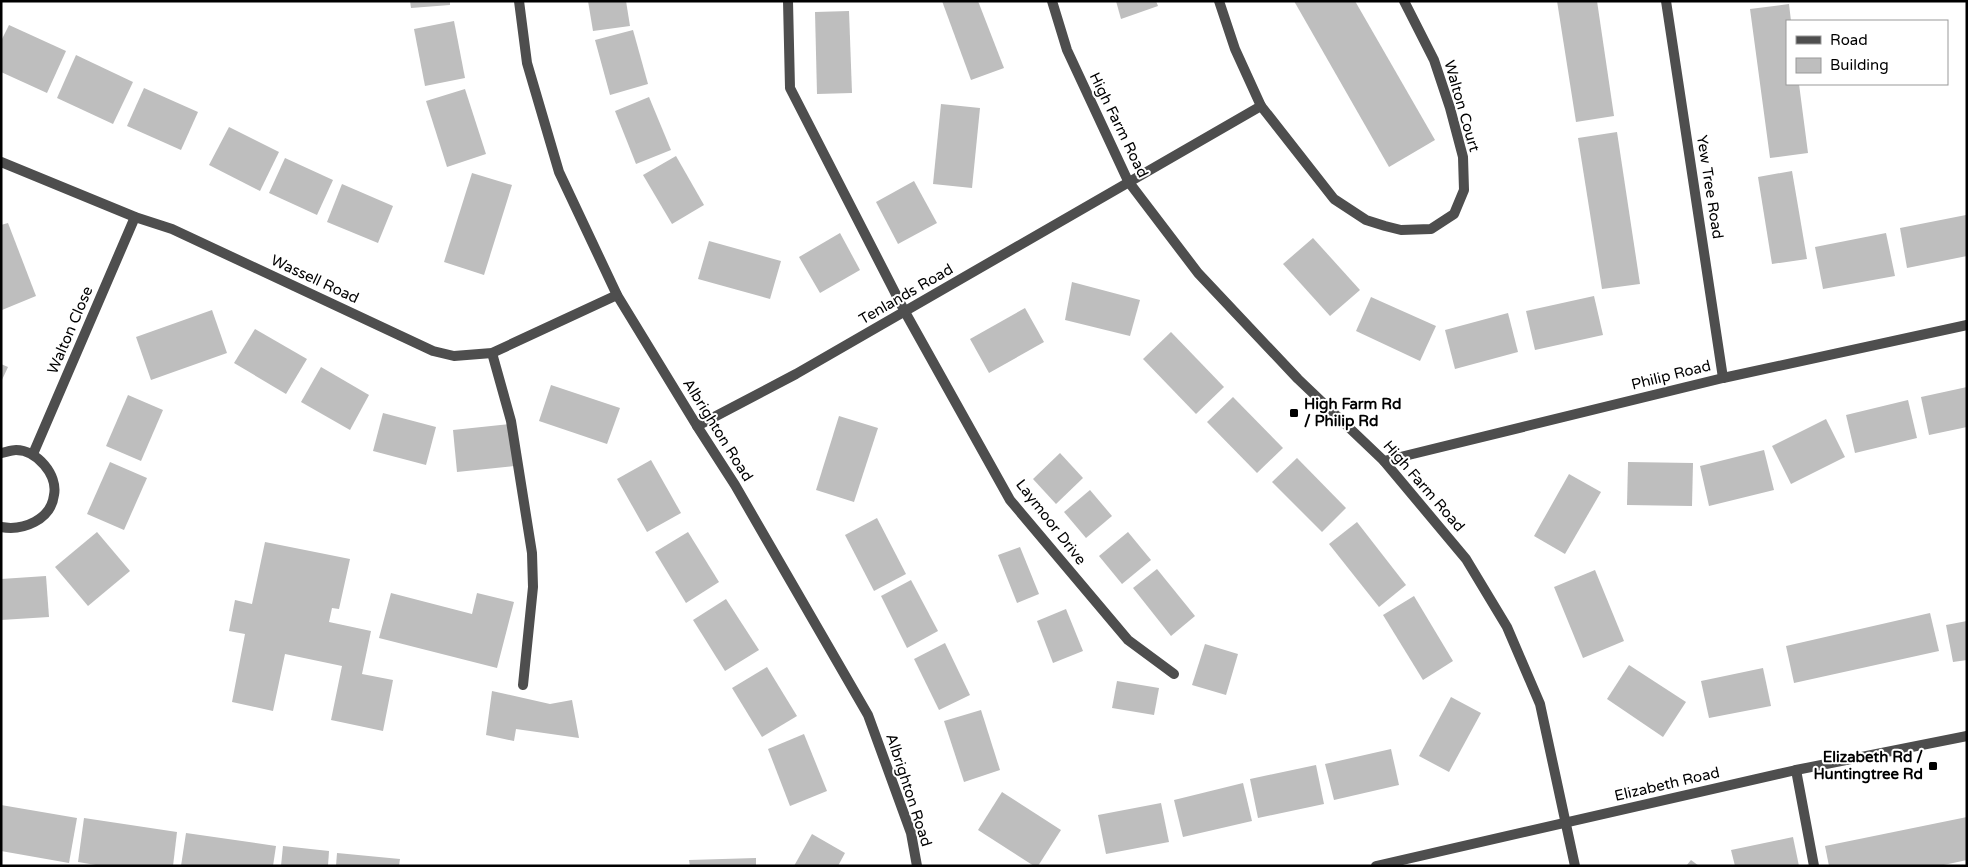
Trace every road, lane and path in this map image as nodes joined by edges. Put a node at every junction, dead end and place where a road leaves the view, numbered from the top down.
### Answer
1 (520, 1) edge
2 (788, 1) edge
3 (1052, 1) edge
4 (1219, 1) edge
5 (1404, 1) edge
6 (1666, 1) edge
7 (1261, 106) junction
8 (1, 162) edge
9 (1128, 181) junction
10 (135, 216) junction
11 (617, 295) junction
12 (905, 312) junction
13 (1967, 325) edge
14 (492, 353) junction
15 (1723, 378) junction
16 (697, 426) junction
17 (1, 453) edge
18 (33, 454) junction
19 (1384, 461) junction
20 (1, 527) edge
21 (1174, 674) dead end
22 (523, 685) dead end
23 (1967, 736) edge
24 (1796, 770) junction
25 (1566, 823) junction
26 (917, 866) edge
27 (1376, 866) edge
28 (1574, 866) edge
29 (1814, 866) edge

1 - 11 street, Albrighton Road
2 - 12 street, Laymoor Drive
3 - 9 street, High Farm Road
4 - 7 street, Walton Court
5 - 7 street, Walton Court
6 - 15 street, Yew Tree Road
7 - 9 street
8 - 10 street, Wassell Road
9 - 12 street, Tenlands Road
9 - 19 street, High Farm Road
10 - 14 street, Wassell Road
10 - 18 street, Walton Close
11 - 14 street, Wassell Road
11 - 16 street, Albrighton Road
12 - 16 street, Tenlands Road
12 - 21 street, Laymoor Drive
13 - 15 street, Philip Road
14 - 22 street
15 - 19 street, Philip Road
16 - 26 street, Albrighton Road
17 - 18 street
18 - 20 street
19 - 25 street, High Farm Road
23 - 24 street, Elizabeth Road
24 - 25 street, Elizabeth Road
24 - 29 street
25 - 27 street, Elizabeth Road
25 - 28 street, High Farm Road

